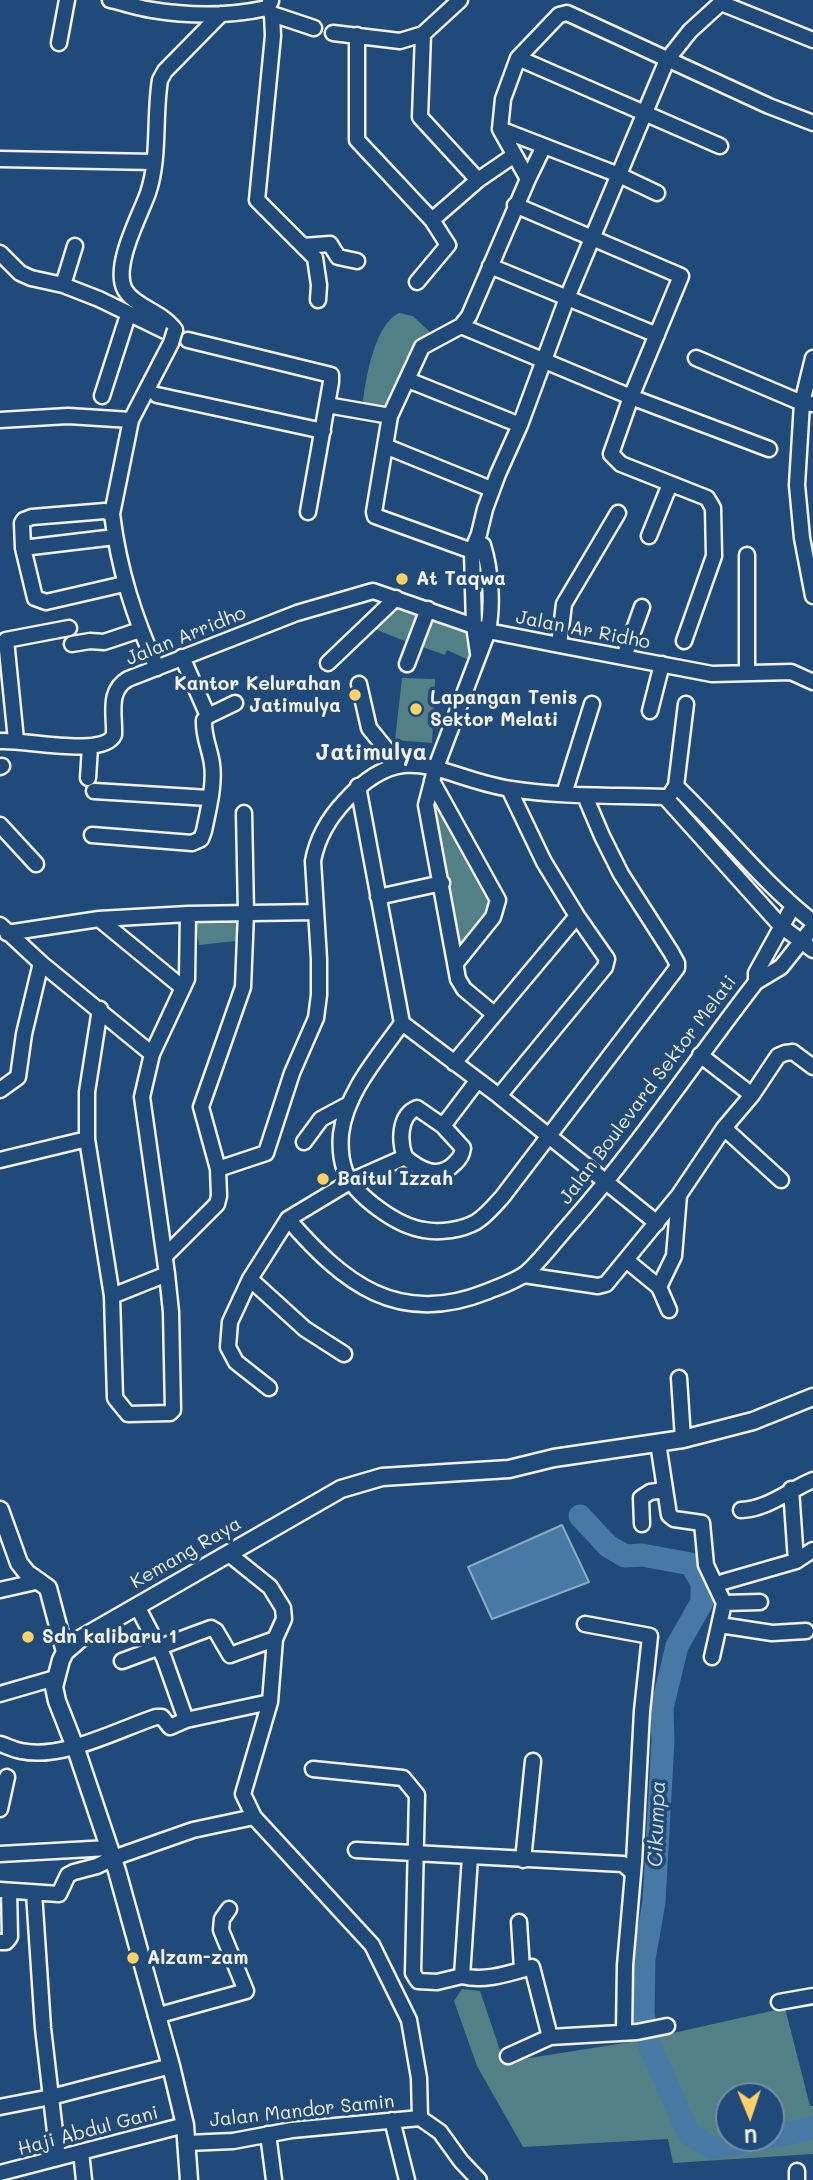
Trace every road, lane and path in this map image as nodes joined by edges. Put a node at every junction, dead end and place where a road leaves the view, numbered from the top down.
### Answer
1 (67, 0) edge
2 (110, 0) edge
3 (460, 0) edge
4 (723, 2) edge
5 (270, 7) edge
6 (221, 13) junction
7 (314, 28) dead end
8 (333, 33) dead end
9 (423, 34) junction
10 (357, 35) junction
11 (813, 40) edge
12 (59, 43) dead end
13 (518, 58) junction
14 (667, 60) junction
15 (643, 114) junction
16 (813, 123) edge
17 (500, 130) junction
18 (544, 146) junction
19 (720, 146) dead end
20 (513, 156) junction
21 (0, 159) edge
22 (153, 162) junction
23 (619, 175) junction
24 (528, 179) junction
25 (478, 180) junction
26 (657, 193) dead end
27 (515, 205) junction
28 (432, 220) junction
29 (592, 237) junction
30 (75, 246) dead end
31 (303, 246) junction
32 (0, 253) edge
33 (357, 261) dead end
34 (490, 267) junction
35 (417, 282) dead end
36 (63, 285) junction
37 (567, 298) junction
38 (318, 300) dead end
39 (128, 315) junction
40 (461, 326) junction
41 (657, 335) junction
42 (172, 336) junction
43 (188, 340) dead end
44 (696, 358) dead end
45 (813, 358) edge
46 (545, 362) junction
47 (408, 380) junction
48 (157, 394) dead end
49 (102, 396) dead end
50 (631, 397) junction
51 (807, 403) edge
52 (330, 405) junction
53 (390, 416) junction
54 (131, 420) junction
55 (0, 421) edge
56 (520, 425) junction
57 (323, 431) junction
58 (385, 446) junction
59 (769, 449) dead end
60 (670, 484) junction
61 (491, 489) junction
62 (308, 512) dead end
63 (618, 513) dead end
64 (112, 514) junction
65 (649, 536) dead end
66 (115, 537) junction
67 (23, 548) junction
68 (479, 552) junction
69 (747, 555) dead end
70 (124, 584) junction
71 (813, 596) edge
72 (349, 597) joint
73 (396, 598) junction
74 (642, 607) dead end
75 (428, 609) junction
76 (69, 628) dead end
77 (481, 628) junction
78 (140, 630) junction
79 (684, 641) dead end
80 (72, 644) dead end
81 (559, 645) junction
82 (182, 657) junction
83 (624, 657) junction
84 (328, 663) dead end
85 (407, 664) dead end
86 (662, 664) junction
87 (156, 668) junction
88 (747, 672) junction
89 (813, 682) edge
90 (359, 684) dead end
91 (235, 703) dead end
92 (592, 704) dead end
93 (686, 704) dead end
94 (650, 710) dead end
95 (206, 718) junction
96 (16, 740) junction
97 (0, 741) edge
98 (90, 747) junction
99 (399, 765) junction
100 (433, 775) junction
101 (358, 786) junction
102 (676, 786) junction
103 (509, 789) junction
104 (564, 794) junction
105 (585, 796) junction
106 (665, 797) junction
107 (209, 799) junction
108 (244, 813) dead end
109 (0, 825) edge
110 (92, 835) dead end
111 (36, 864) dead end
112 (442, 883) junction
113 (378, 897) junction
114 (793, 906) junction
115 (316, 912) junction
116 (246, 913) junction
117 (188, 914) junction
118 (577, 916) junction
119 (99, 919) junction
120 (813, 924) edge
121 (781, 926) junction
122 (4, 929) edge
123 (808, 946) edge
124 (41, 963) junction
125 (456, 963) junction
126 (756, 982) junction
127 (183, 988) junction
128 (100, 1009) junction
129 (494, 1014) junction
130 (402, 1023) junction
131 (152, 1054) junction
132 (700, 1055) junction
133 (454, 1063) junction
134 (813, 1067) edge
135 (477, 1081) junction
136 (0, 1090) edge
137 (752, 1094) junction
138 (499, 1096) junction
139 (349, 1104) junction
140 (443, 1126) junction
141 (724, 1128) junction
142 (548, 1137) junction
143 (87, 1139) junction
144 (304, 1142) dead end
145 (405, 1157) junction
146 (0, 1160) edge
147 (218, 1168) junction
148 (781, 1180) dead end
149 (351, 1181) junction
150 (605, 1184) junction
151 (679, 1195) junction
152 (288, 1219) junction
153 (657, 1223) junction
154 (165, 1256) junction
155 (626, 1260) junction
156 (167, 1274) junction
157 (524, 1275) junction
158 (250, 1279) junction
159 (659, 1286) junction
160 (112, 1296) junction
161 (669, 1310) dead end
162 (344, 1354) dead end
163 (679, 1378) dead end
164 (269, 1388) dead end
165 (813, 1397) edge
166 (683, 1439) junction
167 (657, 1443) junction
168 (813, 1480) edge
169 (791, 1489) junction
170 (665, 1490) junction
171 (0, 1510) edge
172 (741, 1510) dead end
173 (642, 1524) dead end
174 (813, 1550) edge
175 (229, 1554) junction
176 (796, 1561) junction
177 (40, 1581) junction
178 (723, 1582) dead end
179 (0, 1590) edge
180 (760, 1602) dead end
181 (724, 1603) junction
182 (137, 1606) junction
183 (585, 1624) dead end
184 (720, 1625) junction
185 (806, 1631) dead end
186 (275, 1639) junction
187 (159, 1646) junction
188 (65, 1652) junction
189 (712, 1657) dead end
190 (122, 1661) dead end
191 (55, 1678) junction
192 (0, 1694) edge
193 (270, 1702) junction
194 (186, 1720) junction
195 (0, 1744) edge
196 (75, 1746) junction
197 (533, 1761) dead end
198 (313, 1769) dead end
199 (7, 1777) dead end
200 (0, 1809) edge
201 (254, 1817) junction
202 (356, 1850) dead end
203 (111, 1853) junction
204 (0, 1854) edge
205 (415, 1854) junction
206 (470, 1857) junction
207 (523, 1860) junction
208 (632, 1872) junction
209 (5, 1891) edge
210 (34, 1894) junction
211 (229, 1909) dead end
212 (519, 1922) dead end
213 (0, 1942) edge
214 (522, 1969) junction
215 (461, 1976) junction
216 (813, 1996) edge
217 (779, 2002) dead end
218 (156, 2016) junction
219 (660, 2027) dead end
220 (631, 2032) junction
221 (550, 2037) junction
222 (508, 2056) dead end
223 (171, 2066) junction
224 (51, 2097) junction
225 (0, 2107) edge
226 (420, 2118) junction
227 (392, 2120) junction
228 (185, 2125) junction
229 (268, 2134) junction
230 (187, 2143) junction
231 (82, 2152) junction
232 (58, 2158) junction
233 (0, 2173) edge
234 (84, 2180) edge
235 (190, 2180) edge
236 (274, 2180) edge
237 (407, 2180) edge
238 (479, 2180) edge

1 - 12 street
2 - 6 street
3 - 9 street
4 - 11 street
4 - 14 street
5 - 6 street
5 - 7 street
5 - 31 street
6 - 22 street
8 - 10 street
9 - 10 street
9 - 25 street
10 - 28 street
13 - 14 street
13 - 15 street
13 - 17 street
14 - 15 street
14 - 16 street
15 - 19 street
15 - 23 street
17 - 18 street
17 - 20 street
18 - 23 street
18 - 24 street
20 - 24 street
20 - 25 street
21 - 22 street
22 - 42 street
23 - 26 street
23 - 29 street
24 - 27 street
25 - 28 street
27 - 29 street
27 - 34 street
28 - 35 street
29 - 37 street
29 - 41 street
30 - 36 street
31 - 33 street
31 - 38 street
32 - 36 street
34 - 37 street
34 - 40 street
36 - 39 street
37 - 41 street
37 - 46 street
39 - 42 street
39 - 49 street
40 - 46 street
40 - 47 street
41 - 50 street
42 - 54 street
43 - 52 street
44 - 51 street
45 - 51 street
46 - 50 street
46 - 56 street
47 - 53 street
47 - 56 street
48 - 57 street
50 - 59 street
50 - 60 street
51 - 71 street
52 - 53 street
52 - 57 street
53 - 58 street
54 - 55 street
54 - 64 street
56 - 61 street
57 - 62 street
58 - 61 street
58 - 68 street
60 - 65 street
60 - 79 street
61 - 68 street
63 - 81 street
64 - 66 street
64 - 67 street
66 - 67 street
66 - 70 street
67 - 70 street
68 - 77 street
69 - 88 street
70 - 78 street
72 - 73 street, Jalan Ar Ridho
72 - 82 street, Jalan Arridho
73 - 75 street, Jalan Ar Ridho
73 - 84 street
74 - 83 street
75 - 77 street, Jalan Ar Ridho
75 - 85 street
76 - 96 street
77 - 81 street, Jalan Ar Ridho
77 - 100 street
78 - 80 street
78 - 87 street
81 - 83 street, Jalan Ar Ridho
82 - 87 street, Jalan Arridho
82 - 95 street
83 - 86 street, Jalan Ar Ridho
86 - 88 street, Jalan Ar Ridho
86 - 94 street
87 - 98 street, Jalan Arridho
88 - 89 street, Jalan Ar Ridho
90 - 99 street
91 - 95 street
92 - 104 street
93 - 102 street
95 - 107 street
96 - 97 street
96 - 98 street
98 - 107 street
99 - 100 street
99 - 101 street
100 - 103 street
100 - 112 street
100 - 125 street
101 - 113 street
101 - 115 street
102 - 106 street
102 - 114 street, Jalan Boulevard Sektor Melati
103 - 104 street
103 - 118 street
104 - 105 street
105 - 106 street
105 - 142 street
106 - 121 street
107 - 110 street
108 - 116 street
109 - 111 street
112 - 113 street
112 - 125 street
113 - 130 street
114 - 120 street, Jalan Boulevard Sektor Melati
114 - 121 street, Jalan Boulevard Sektor Melati
115 - 116 street
115 - 147 street
116 - 117 street
116 - 147 street
117 - 119 street
117 - 127 street
118 - 129 street
118 - 138 street
119 - 122 street
119 - 127 street
120 - 123 street, Jalan Boulevard Sektor Melati
121 - 123 street
121 - 126 street, Jalan Boulevard Sektor Melati
122 - 124 street
123 - 126 street, Jalan Boulevard Sektor Melati
124 - 128 street
124 - 136 street
125 - 129 street
126 - 132 street, Jalan Boulevard Sektor Melati
127 - 131 street
128 - 131 street
128 - 143 street
129 - 133 street
130 - 133 street
130 - 139 street
131 - 154 street
132 - 137 street
132 - 150 street, Jalan Boulevard Sektor Melati
133 - 135 street
134 - 137 street
135 - 138 street
135 - 140 street
137 - 141 street
138 - 142 street
139 - 144 street
139 - 149 street
140 - 145 street
140 - 145 street
141 - 148 street
141 - 151 street
142 - 149 street
142 - 150 street
143 - 146 street
143 - 160 street
145 - 149 street
147 - 154 street
149 - 152 street
150 - 153 street
150 - 157 street, Jalan Boulevard Sektor Melati
151 - 153 street
151 - 159 street
152 - 157 street, Jalan Boulevard Sektor Melati
152 - 158 street
153 - 155 street
154 - 156 street
155 - 157 street
155 - 159 street
156 - 160 street
156 - 160 street
158 - 162 street
158 - 164 street
159 - 161 street
163 - 166 street
165 - 166 street, Kemang Raya
166 - 167 street, Kemang Raya
167 - 170 street
167 - 175 street, Kemang Raya
168 - 169 street
169 - 172 street
169 - 176 street
170 - 173 street
170 - 181 street
171 - 177 street
174 - 176 street
175 - 182 street, Kemang Raya
175 - 186 street
176 - 178 street
177 - 179 street
177 - 188 street
180 - 181 street
181 - 184 street
182 - 187 street
182 - 188 street, Kemang Raya
183 - 208 street
184 - 185 street
184 - 189 street
186 - 187 street
186 - 193 street
187 - 190 street
187 - 194 street
188 - 191 street
191 - 192 street
191 - 196 street
193 - 194 street
193 - 201 street
194 - 196 street
195 - 196 street
196 - 203 street
197 - 207 street
198 - 205 street
199 - 200 street
201 - 203 street
201 - 226 street
202 - 205 street
203 - 204 street
203 - 210 street
203 - 218 street
205 - 206 street
205 - 215 street
206 - 207 street
206 - 215 street
207 - 208 street
208 - 220 street
209 - 210 street
209 - 213 street
210 - 224 street
211 - 218 street
212 - 214 street
214 - 215 street
214 - 221 street
216 - 217 street
218 - 223 street
219 - 220 street
220 - 221 street
221 - 222 street
223 - 224 street
223 - 228 street
224 - 225 street
224 - 232 street
226 - 227 street, Jalan Mandor Samin
226 - 238 street, Jalan Mandor Samin
227 - 229 street, Jalan Mandor Samin
227 - 237 street
228 - 230 street
228 - 231 street, Haji Abdul Gani
229 - 230 street, Jalan Mandor Samin
229 - 236 street
230 - 235 street
231 - 232 street, Haji Abdul Gani
231 - 234 street
232 - 233 street, Haji Abdul Gani

